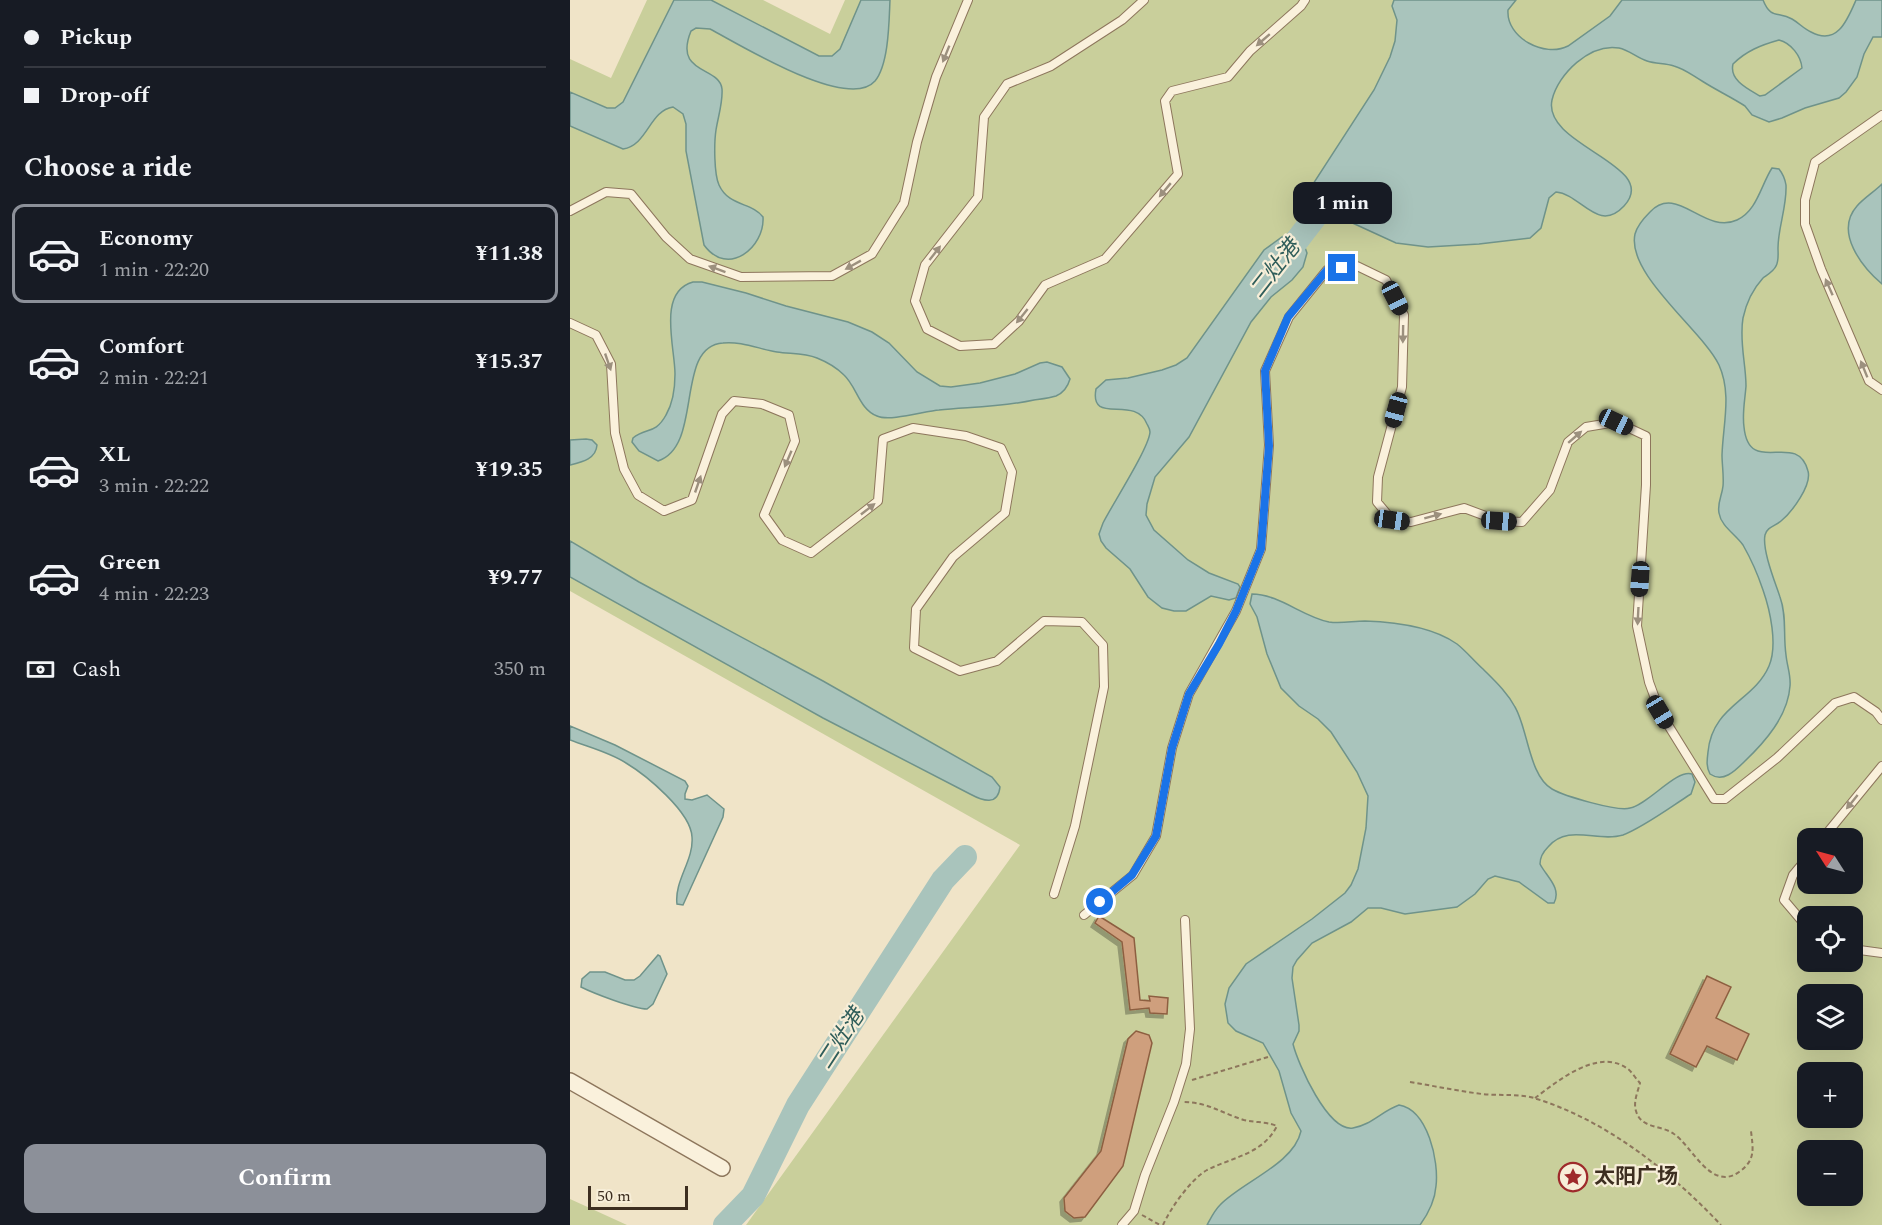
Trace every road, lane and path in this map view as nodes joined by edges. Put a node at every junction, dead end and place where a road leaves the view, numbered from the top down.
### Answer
1 (968, 0) edge
2 (1144, 0) edge
3 (1305, 0) edge
4 (1882, 115) edge
5 (570, 211) edge
6 (570, 323) edge
7 (1882, 390) edge
8 (1882, 720) edge
9 (1882, 766) edge
10 (1831, 828) edge
11 (1797, 870) edge
12 (1054, 894) dead end
13 (1084, 915) dead end
14 (1797, 916) edge
15 (1185, 920) dead end
16 (1863, 952) edge
17 (1882, 953) edge
18 (1268, 1057) dead end
19 (570, 1082) edge
20 (1181, 1082) junction
21 (1410, 1082) dead end
22 (1535, 1098) junction
23 (1174, 1102) junction
24 (1751, 1131) dead end
25 (722, 1168) dead end
26 (1134, 1211) junction
27 (1122, 1225) edge
28 (1161, 1225) edge
29 (1721, 1225) edge

1 -> 5 lane
3 -> 2 lane
7 -> 4 lane
6 -> 12 lane
13 -> 8 lane
9 -> 10 lane
11 - 14 lane
15 - 20 lane
16 - 17 lane
18 - 20 path
19 - 25 street
20 - 23 lane
21 - 22 path
22 - 24 path
22 - 29 path
23 - 26 lane
23 - 28 path
26 - 27 lane
26 - 28 path

